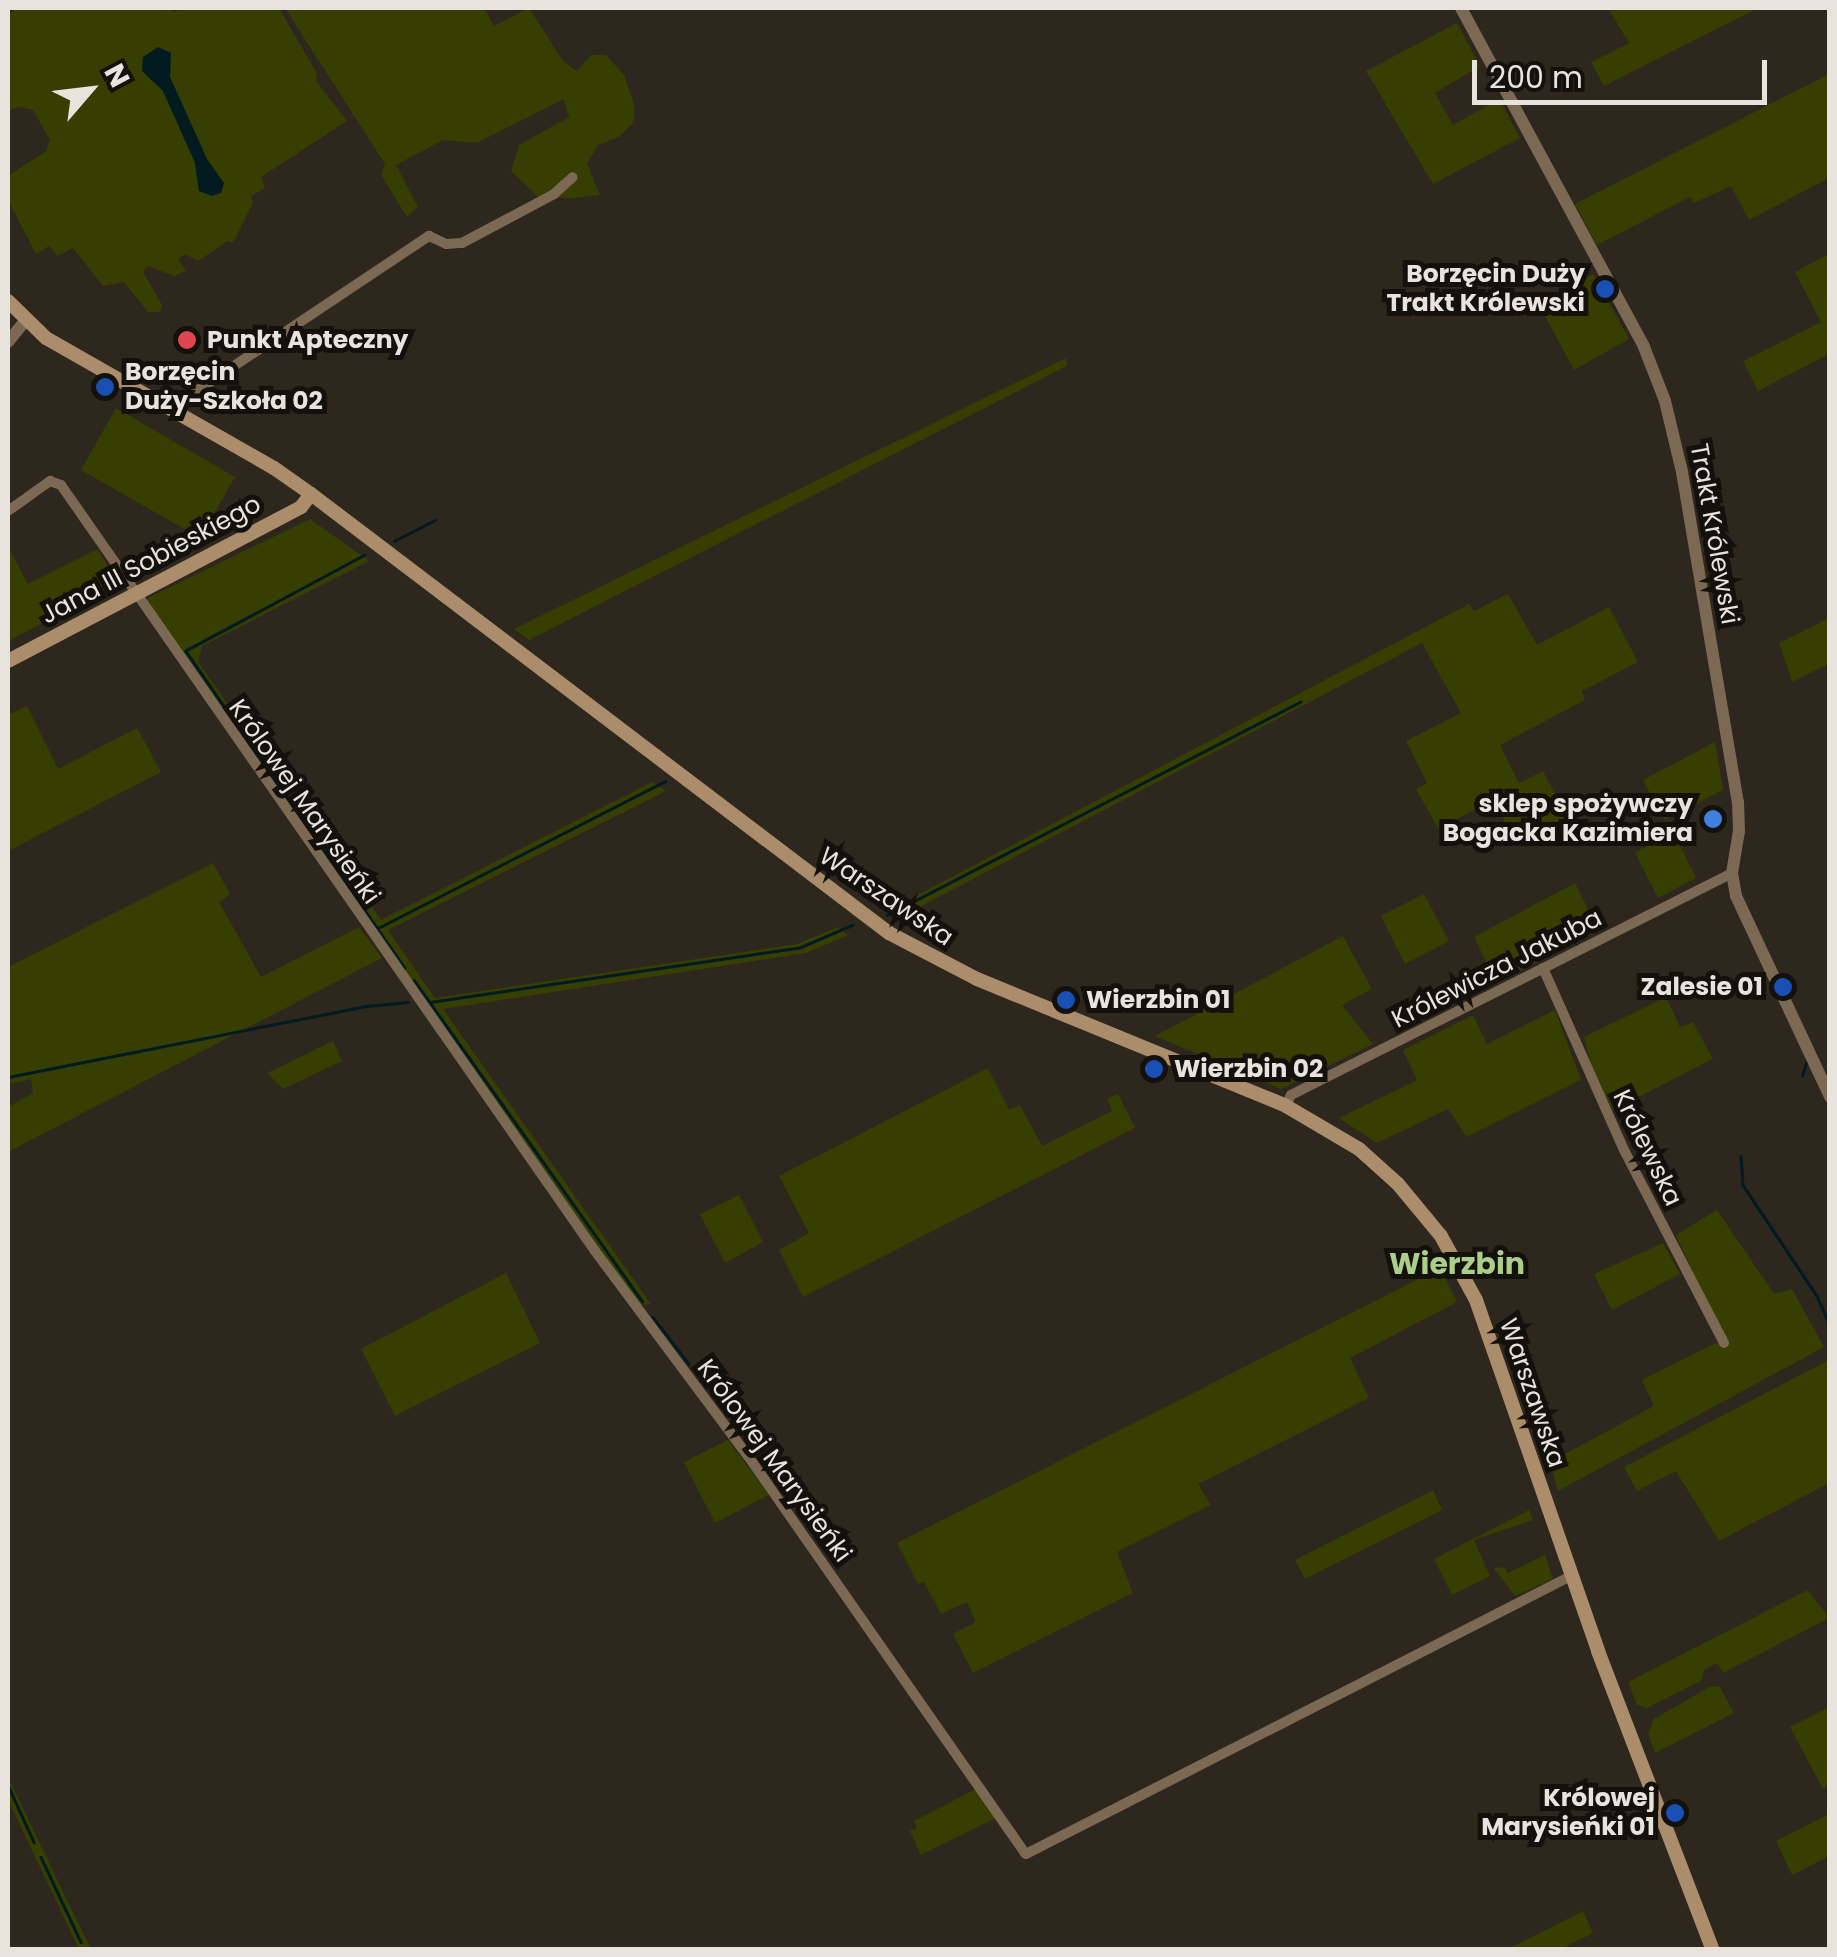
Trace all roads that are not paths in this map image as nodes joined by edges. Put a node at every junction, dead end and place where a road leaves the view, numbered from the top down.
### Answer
1 (1460, 8) edge
2 (574, 177) dead end
3 (8, 301) edge
4 (25, 321) junction
5 (8, 342) edge
6 (176, 413) junction
7 (311, 494) junction
8 (8, 511) edge
9 (134, 594) junction
10 (8, 661) edge
11 (1732, 873) junction
12 (1542, 968) junction
13 (1830, 1096) edge
14 (1286, 1106) junction
15 (1724, 1343) dead end
16 (1571, 1576) junction
17 (1712, 1950) edge

1 - 11 street, Trakt Królewski
2 - 6 street
3 - 4 main road, Warszawska
4 - 5 street
4 - 6 main road, Warszawska
6 - 7 main road, Warszawska
7 - 9 main road, Jana III Sobieskiego
7 - 14 main road, Warszawska
8 - 9 street
9 - 10 main road, Jana III Sobieskiego
9 - 16 street, Królowej Marysieńki
11 - 12 street, Królewicza Jakuba
11 - 13 street, Trakt Królewski
12 - 14 street, Królewicza Jakuba
12 - 15 street, Królewska
14 - 16 main road, Warszawska
16 - 17 main road, Warszawska

